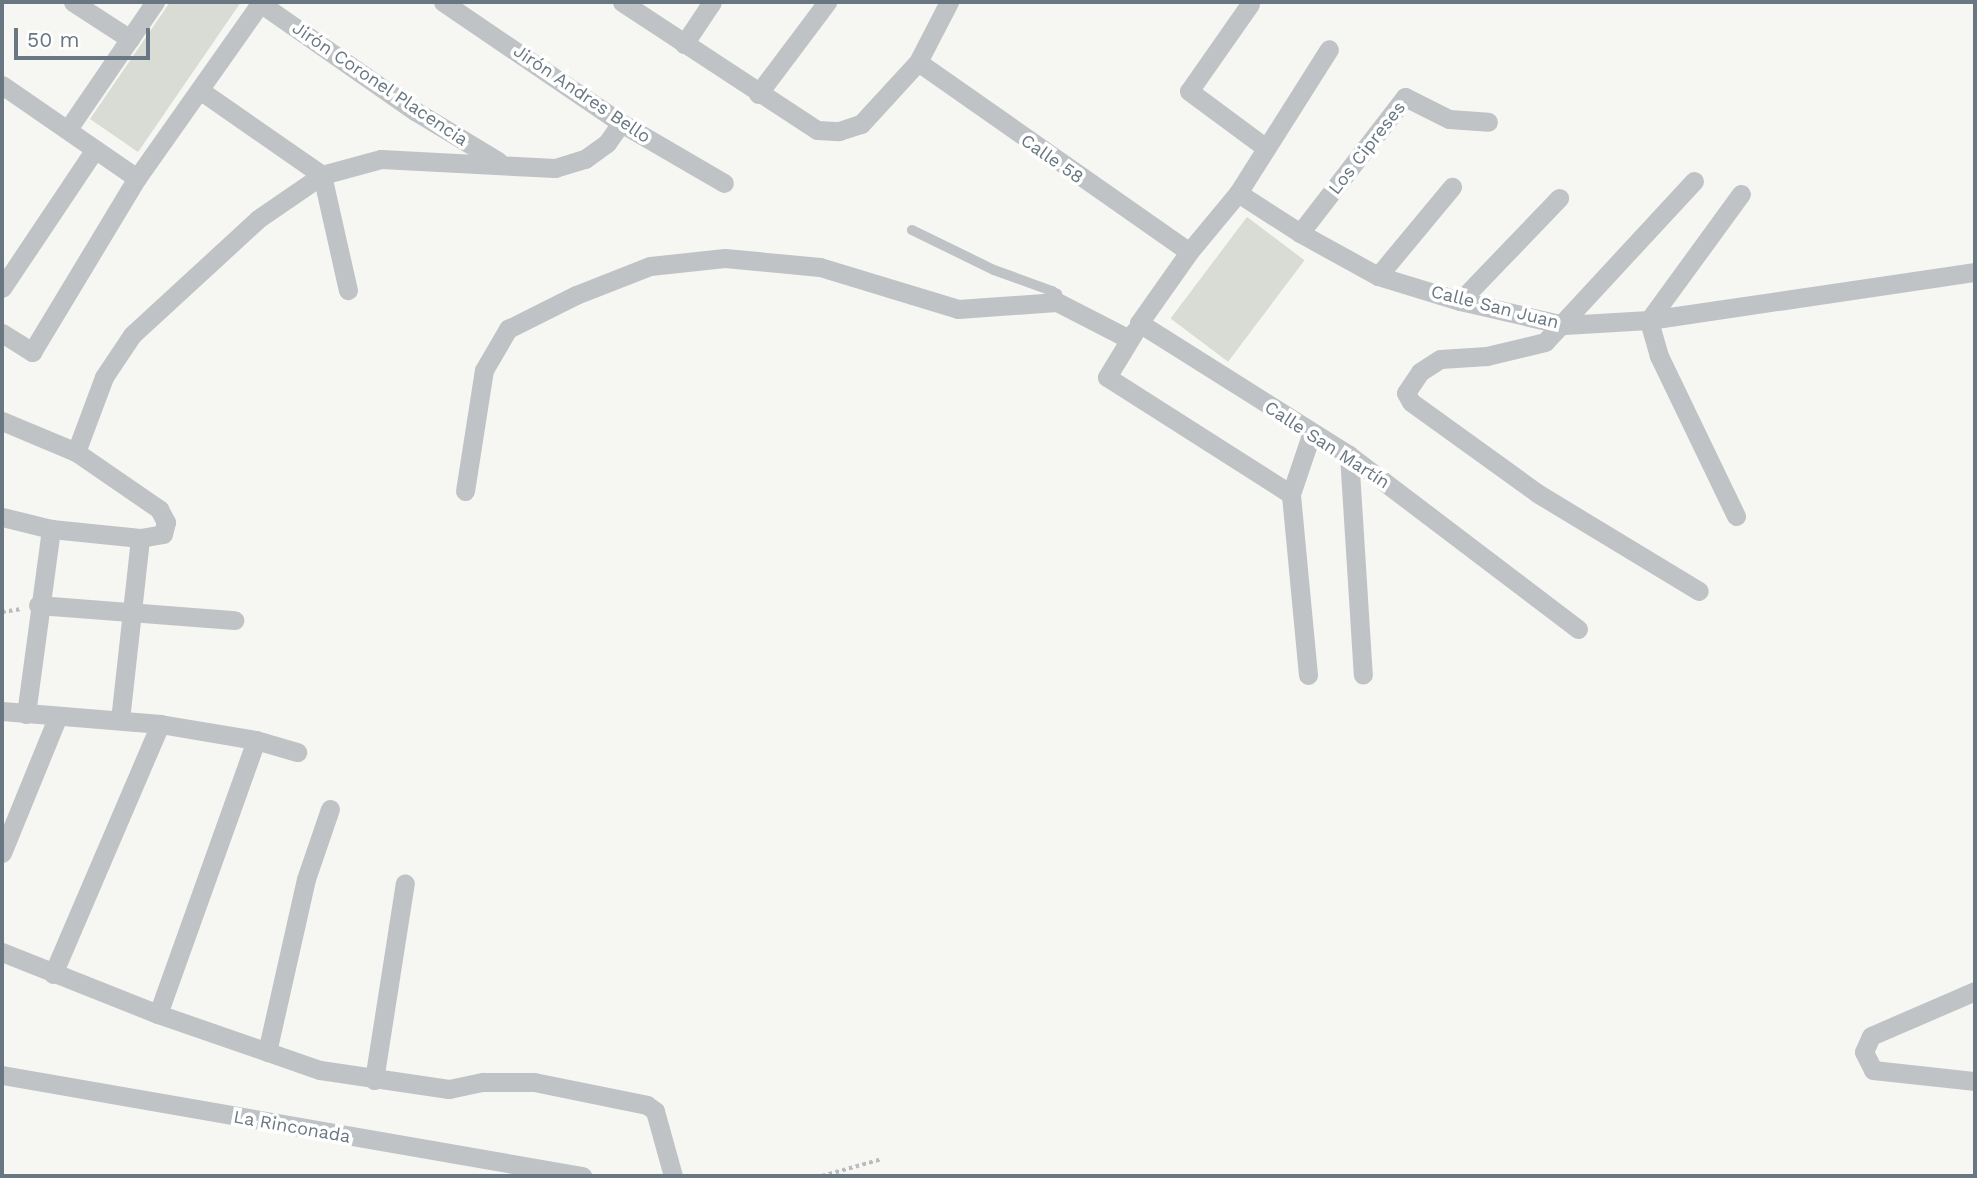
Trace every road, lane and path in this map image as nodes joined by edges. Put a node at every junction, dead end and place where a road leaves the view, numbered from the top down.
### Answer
1 (73, 2) edge
2 (155, 2) edge
3 (261, 2) edge
4 (443, 2) edge
5 (622, 2) edge
6 (712, 2) edge
7 (827, 2) edge
8 (949, 2) edge
9 (1250, 4) dead end
10 (130, 39) junction
11 (684, 44) junction
12 (1329, 48) dead end
13 (918, 62) junction
14 (2, 85) edge
15 (201, 91) junction
16 (758, 93) junction
17 (1488, 122) dead end
18 (621, 123) junction
19 (68, 129) junction
20 (1266, 148) junction
21 (95, 149) junction
22 (502, 163) junction
23 (322, 175) junction
24 (137, 178) junction
25 (1693, 181) dead end
26 (724, 183) dead end
27 (1452, 187) dead end
28 (1238, 192) junction
29 (1741, 194) dead end
30 (1559, 198) dead end
31 (912, 230) dead end
32 (1300, 233) junction
33 (1189, 252) junction
34 (1975, 272) edge
35 (1378, 276) junction
36 (2, 288) edge
37 (348, 290) dead end
38 (1460, 301) junction
39 (1057, 302) junction
40 (1649, 320) junction
41 (1564, 325) junction
42 (1134, 331) junction
43 (2, 333) edge
44 (2, 421) edge
45 (1312, 432) junction
46 (76, 452) junction
47 (1349, 455) junction
48 (465, 491) dead end
49 (1291, 494) junction
50 (1736, 516) dead end
51 (2, 517) edge
52 (51, 529) junction
53 (140, 538) junction
54 (1699, 590) dead end
55 (38, 605) junction
56 (131, 613) junction
57 (234, 620) dead end
58 (1578, 629) dead end
59 (1308, 675) dead end
60 (1363, 675) dead end
61 (2, 711) edge
62 (26, 714) junction
63 (57, 718) junction
64 (120, 720) junction
65 (160, 724) junction
66 (256, 740) junction
67 (297, 752) dead end
68 (330, 809) dead end
69 (2, 853) edge
70 (405, 883) dead end
71 (2, 952) edge
72 (54, 974) junction
73 (1975, 991) edge
74 (158, 1014) junction
75 (267, 1052) junction
76 (2, 1075) edge
77 (374, 1080) junction
78 (1975, 1081) edge
79 (882, 1159) dead end
80 (582, 1176) edge
81 (673, 1176) edge
82 (822, 1176) edge

1 - 10 street
2 - 10 street
3 - 15 street
3 - 22 street, Jirón Coronel Placencia
4 - 18 street, Jirón Andres Bello
5 - 11 street
6 - 11 street
7 - 16 street
8 - 13 street
9 - 20 street
10 - 19 street
11 - 16 street
12 - 20 street
13 - 16 street
13 - 33 street, Calle 58
14 - 19 street
15 - 23 street
15 - 24 street
17 - 32 street, Los Cipreses
18 - 22 street
18 - 26 street, Jirón Andres Bello
19 - 21 street
20 - 28 street
21 - 24 street
21 - 36 street
22 - 23 street
23 - 37 street
23 - 46 street
24 - 43 street
25 - 41 street
27 - 35 street
28 - 32 street, Calle San Juan
28 - 33 street
29 - 40 street
30 - 38 street
31 - 39 lane
32 - 35 street, Calle San Juan
33 - 42 street
34 - 40 street, Calle San Juan
35 - 38 street, Calle San Juan
38 - 41 street, Calle San Juan
39 - 42 street, Calle San Martín
39 - 48 street
40 - 41 street, Calle San Juan
40 - 50 street
41 - 54 street
42 - 45 street, Calle San Martín
42 - 49 street
44 - 46 street
45 - 47 street, Calle San Martín
45 - 49 street
46 - 53 street
47 - 58 street, Calle San Martín
47 - 60 street
49 - 59 street
51 - 52 street
52 - 53 street
52 - 55 street
53 - 56 street
55 - 56 street
55 - 62 street
56 - 57 street
56 - 64 street
61 - 62 street
62 - 63 street
63 - 64 street
63 - 69 street
64 - 65 street
65 - 66 street
65 - 72 street
66 - 67 street
66 - 74 street
68 - 75 street
70 - 77 street
71 - 72 street
72 - 74 street
73 - 78 street
74 - 75 street
75 - 77 street
76 - 80 street, La Rinconada
77 - 81 street
79 - 82 path

